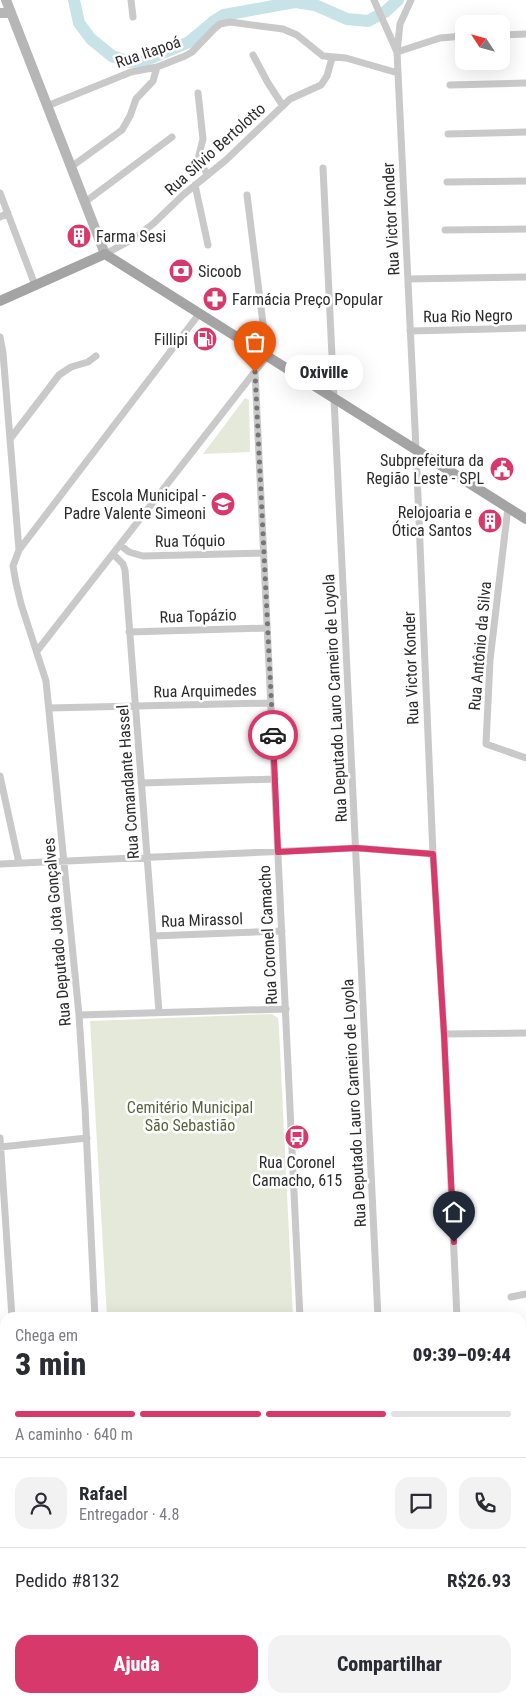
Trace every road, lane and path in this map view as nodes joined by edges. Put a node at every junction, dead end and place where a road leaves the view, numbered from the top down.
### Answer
1 (131, 0) edge
2 (374, 0) edge
3 (411, 0) edge
4 (4, 1) edge
5 (5, 13) edge
6 (133, 17) dead end
7 (526, 34) edge
8 (510, 35) edge
9 (455, 37) edge
10 (397, 52) junction
11 (253, 55) dead end
12 (332, 58) junction
13 (156, 67) junction
14 (398, 73) junction
15 (526, 83) edge
16 (450, 85) dead end
17 (198, 93) dead end
18 (48, 106) junction
19 (283, 106) junction
20 (526, 132) edge
21 (448, 134) dead end
22 (172, 137) dead end
23 (71, 167) junction
24 (323, 168) dead end
25 (208, 175) junction
26 (526, 181) edge
27 (447, 182) dead end
28 (195, 185) junction
29 (0, 193) edge
30 (247, 195) dead end
31 (85, 202) junction
32 (8, 214) junction
33 (0, 217) edge
34 (526, 229) edge
35 (445, 230) dead end
36 (208, 245) dead end
37 (105, 254) junction
38 (526, 277) edge
39 (408, 279) junction
40 (35, 285) junction
41 (0, 301) edge
42 (199, 314) junction
43 (526, 328) edge
44 (410, 331) junction
45 (0, 337) edge
46 (96, 356) dead end
47 (267, 356) junction
48 (255, 372) junction
49 (334, 398) junction
50 (10, 439) junction
51 (416, 449) junction
52 (508, 507) junction
53 (526, 519) edge
54 (120, 545) junction
55 (19, 550) junction
56 (264, 553) junction
57 (113, 554) junction
58 (267, 628) junction
59 (130, 632) junction
60 (37, 652) junction
61 (271, 703) junction
62 (135, 706) junction
63 (49, 708) junction
64 (526, 758) edge
65 (0, 776) edge
66 (275, 778) junction
67 (142, 783) junction
68 (356, 848) junction
69 (278, 852) junction
70 (433, 854) junction
71 (147, 858) junction
72 (64, 861) junction
73 (19, 863) junction
74 (0, 864) edge
75 (282, 931) junction
76 (154, 936) junction
77 (286, 1009) junction
78 (160, 1012) junction
79 (79, 1015) junction
80 (444, 1034) junction
81 (526, 1034) edge
82 (0, 1138) edge
83 (87, 1138) junction
84 (0, 1147) edge
85 (526, 1294) edge
86 (511, 1297) dead end
87 (12, 1312) edge
88 (95, 1312) edge
89 (300, 1312) edge
90 (378, 1312) edge
91 (457, 1312) edge

1 - 6 street
2 - 10 street, Rua Victor Konder
3 - 10 street
4 - 5 main road
5 - 18 main road
7 - 8 street
9 - 10 street
10 - 14 street, Rua Victor Konder
11 - 19 street
12 - 13 street, Rua Itapoá
12 - 14 street, Rua Itapoá
12 - 19 street, Rua Sílvio Bertolotto
13 - 18 street, Rua Itapoá
13 - 23 street
14 - 39 street, Rua Victor Konder
15 - 16 street
17 - 25 street
18 - 23 main road
19 - 25 street, Rua Sílvio Bertolotto
20 - 21 street
22 - 31 street
23 - 31 main road
24 - 49 street, Rua Deputado Lauro Carneiro de Loyola
25 - 28 street, Rua Sílvio Bertolotto
26 - 27 street
28 - 36 street
28 - 37 street, Rua Sílvio Bertolotto
29 - 32 street
30 - 47 street
31 - 37 main road
32 - 33 street
32 - 40 street
34 - 35 street
37 - 40 main road
37 - 42 main road
38 - 39 street
39 - 44 street, Rua Victor Konder
40 - 41 main road
42 - 47 main road
42 - 55 street
43 - 44 street, Rua Rio Negro
44 - 51 street, Rua Victor Konder
45 - 50 street
46 - 50 street
47 - 48 street
47 - 49 main road
48 - 54 street
48 - 56 street, Rua Coronel Camacho
49 - 51 main road
49 - 68 street, Rua Deputado Lauro Carneiro de Loyola
50 - 55 street
51 - 52 main road
51 - 70 street, Rua Victor Konder
52 - 53 main road
52 - 64 street, Rua Antônio da Silva
54 - 56 street, Rua Tóquio
54 - 57 street
55 - 60 street, Rua Deputado Jota Gonçalves
56 - 58 street, Rua Coronel Camacho
57 - 59 street, Rua Comandante Hassel
57 - 60 street
58 - 59 street, Rua Topázio
58 - 61 street, Rua Coronel Camacho
59 - 62 street, Rua Comandante Hassel
60 - 63 street, Rua Deputado Jota Gonçalves
61 - 62 street, Rua Arquimedes
61 - 66 street, Rua Coronel Camacho
62 - 63 street, Rua Arquimedes
62 - 67 street, Rua Comandante Hassel
63 - 72 street, Rua Deputado Jota Gonçalves
65 - 73 street
66 - 67 street
66 - 69 street, Rua Coronel Camacho
67 - 71 street, Rua Comandante Hassel
68 - 69 street
68 - 70 street
68 - 90 street, Rua Deputado Lauro Carneiro de Loyola
69 - 71 street
69 - 75 street, Rua Coronel Camacho
70 - 80 street, Rua Victor Konder
71 - 72 street
71 - 76 street, Rua Comandante Hassel
72 - 73 street
72 - 79 street, Rua Deputado Jota Gonçalves
73 - 74 street
75 - 76 street, Rua Mirassol
75 - 77 street, Rua Coronel Camacho
76 - 78 street, Rua Comandante Hassel
77 - 78 street
77 - 89 street, Rua Coronel Camacho
78 - 79 street
79 - 83 street, Rua Deputado Jota Gonçalves
80 - 81 street
80 - 91 street, Rua Victor Konder
82 - 84 street
83 - 84 street
83 - 88 street, Rua Deputado Jota Gonçalves
84 - 87 street
85 - 86 street

